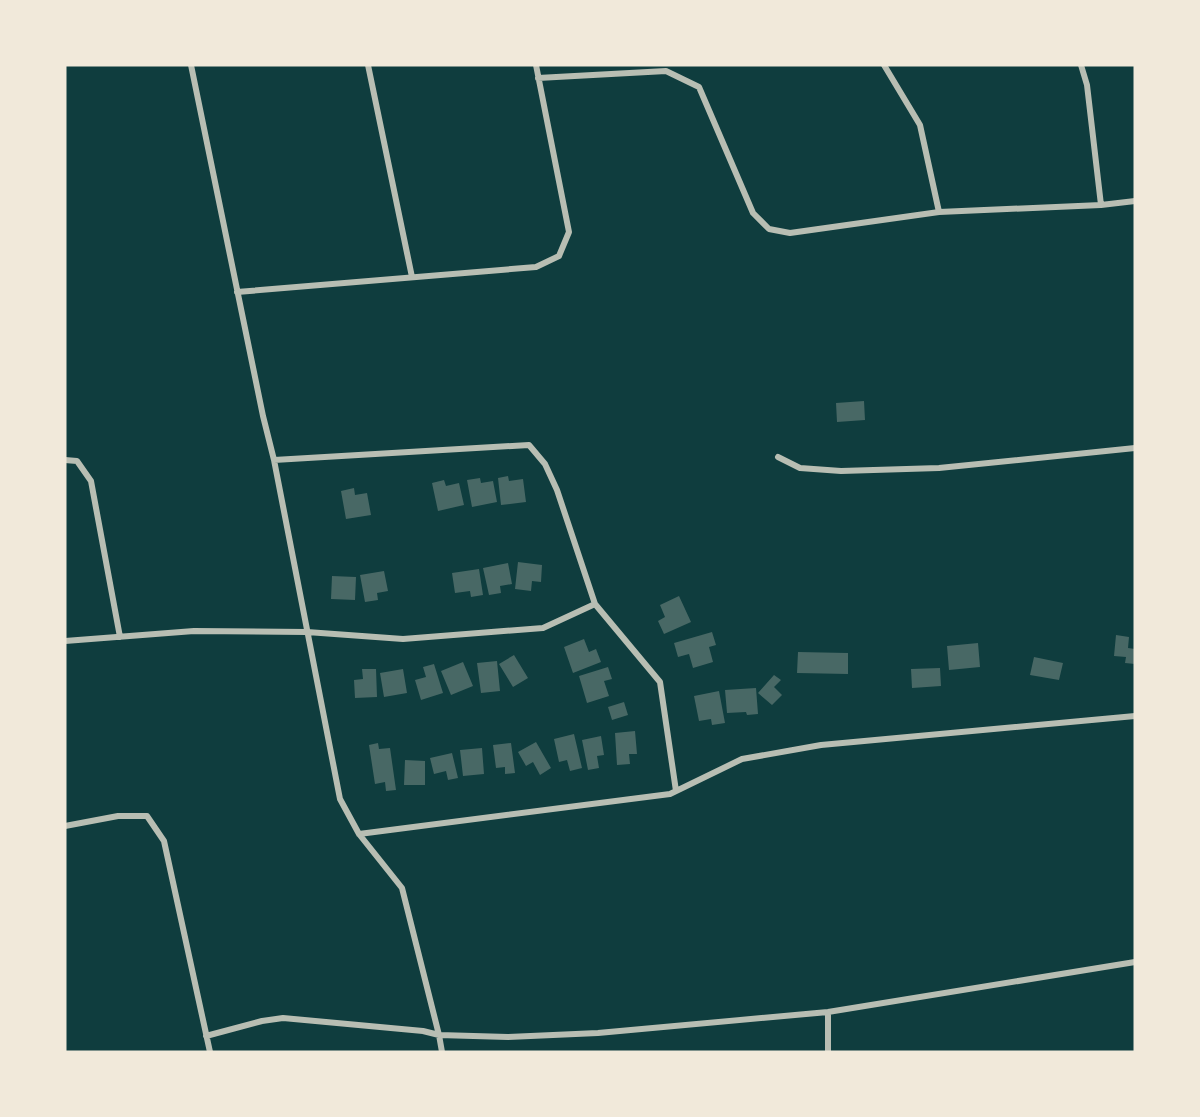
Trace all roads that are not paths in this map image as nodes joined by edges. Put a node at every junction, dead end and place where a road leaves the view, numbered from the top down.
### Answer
1 (191, 65) edge
2 (368, 65) edge
3 (536, 65) edge
4 (884, 65) edge
5 (1081, 65) edge
6 (538, 78) junction
7 (1135, 201) edge
8 (1101, 205) junction
9 (939, 212) junction
10 (412, 277) junction
11 (237, 292) junction
12 (1135, 448) edge
13 (778, 457) dead end
14 (65, 460) edge
15 (274, 460) junction
16 (595, 604) junction
17 (307, 632) junction
18 (120, 637) junction
19 (65, 641) edge
20 (1135, 716) edge
21 (676, 791) junction
22 (65, 826) edge
23 (359, 834) junction
24 (1135, 962) edge
25 (828, 1012) junction
26 (439, 1035) junction
27 (206, 1036) junction
28 (210, 1052) edge
29 (442, 1052) edge
30 (828, 1052) edge

1 - 11 street
2 - 10 street
3 - 6 street
4 - 9 street
5 - 8 street
6 - 9 street
6 - 10 street
7 - 8 street
8 - 9 street
10 - 11 street
11 - 15 street
12 - 13 street
14 - 18 street
15 - 16 street
15 - 17 street
16 - 17 street
16 - 21 street
17 - 18 street
17 - 23 street
18 - 19 street
20 - 21 street
21 - 23 street
22 - 27 street
23 - 26 street
24 - 25 street
25 - 26 street
25 - 30 street
26 - 27 street
26 - 29 street
27 - 28 street

